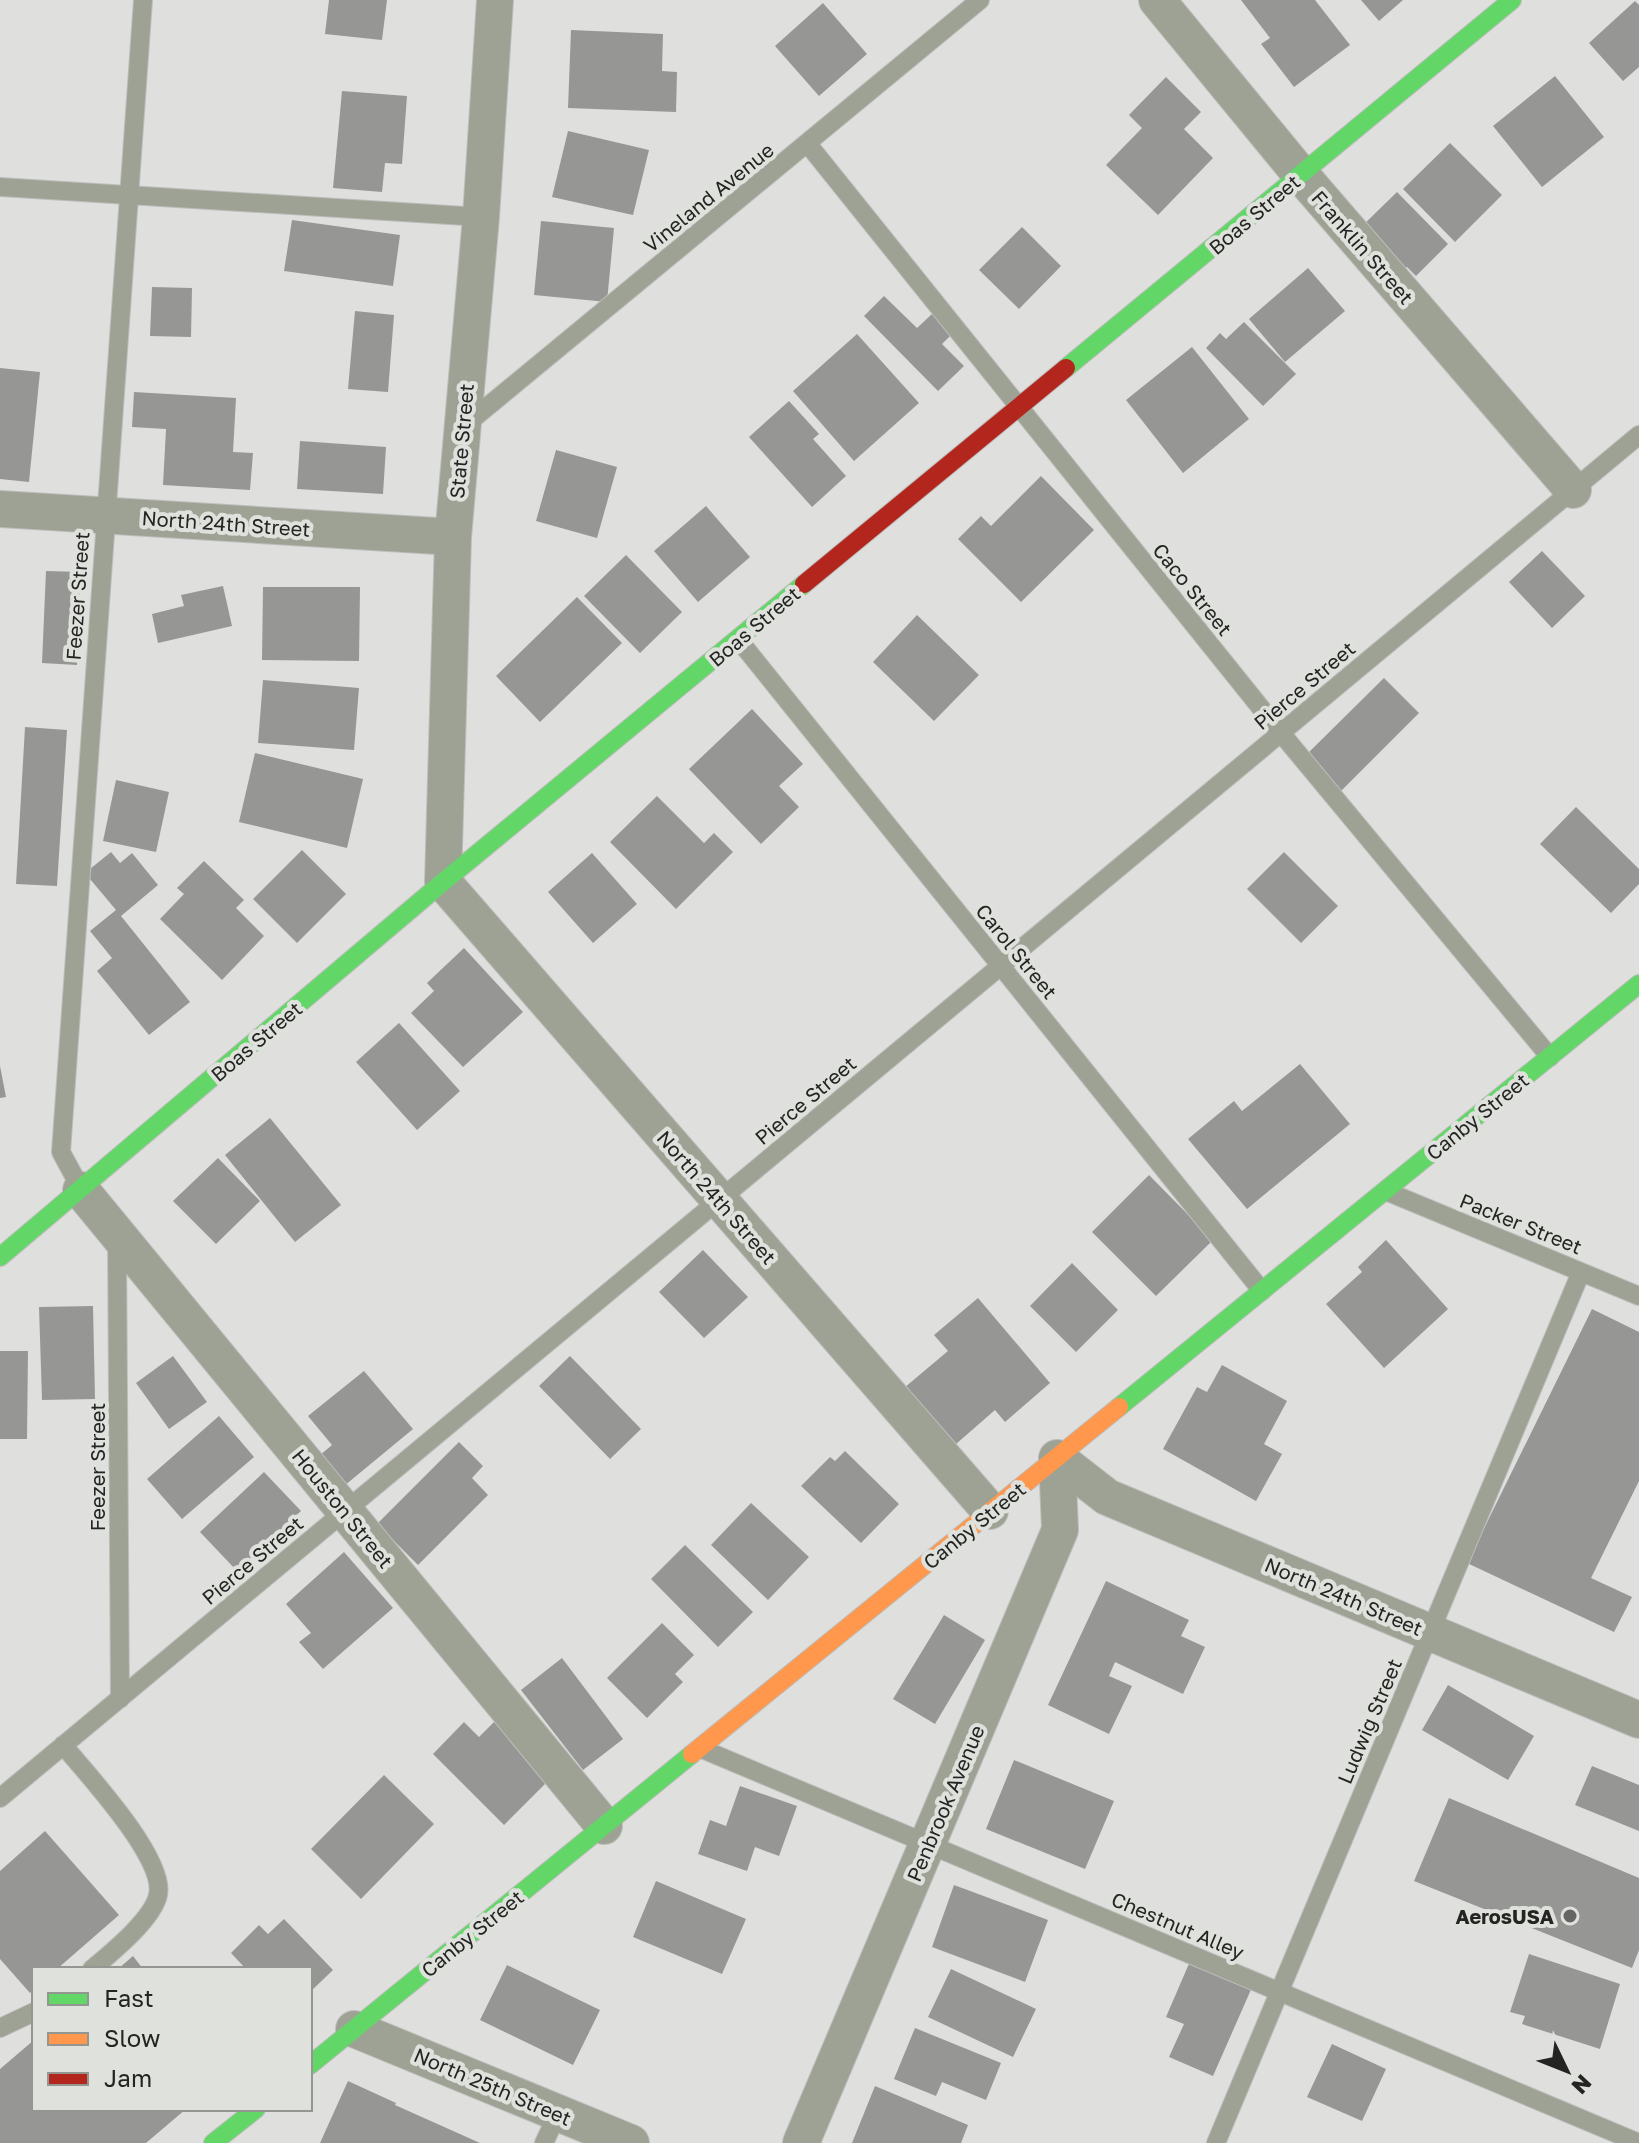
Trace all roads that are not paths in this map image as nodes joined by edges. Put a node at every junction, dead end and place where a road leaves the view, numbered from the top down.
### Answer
1 (143, 0) edge
2 (495, 0) edge
3 (980, 0) edge
4 (1157, 0) edge
5 (1512, 0) edge
6 (807, 143) junction
7 (1301, 175) junction
8 (0, 187) edge
9 (129, 193) junction
10 (481, 217) junction
11 (1019, 407) junction
12 (462, 427) junction
13 (1639, 435) edge
14 (1573, 490) junction
15 (0, 509) edge
16 (104, 516) junction
17 (453, 537) junction
18 (738, 639) junction
19 (1281, 733) junction
20 (443, 882) junction
21 (1000, 966) junction
22 (1639, 984) edge
23 (1550, 1057) junction
24 (81, 1190) junction
25 (1386, 1191) junction
26 (719, 1200) junction
27 (117, 1235) junction
28 (0, 1257) edge
29 (1581, 1272) junction
30 (1262, 1291) junction
31 (1639, 1296) edge
32 (1057, 1458) junction
33 (346, 1511) junction
34 (990, 1511) junction
35 (1430, 1632) junction
36 (120, 1699) junction
37 (1639, 1720) edge
38 (63, 1745) junction
39 (699, 1748) junction
40 (0, 1798) edge
41 (604, 1826) junction
42 (927, 1844) junction
43 (94, 1967) edge
44 (1279, 1991) junction
45 (32, 2013) edge
46 (0, 2028) edge
47 (354, 2029) junction
48 (312, 2063) edge
49 (253, 2111) edge
50 (551, 2128) edge
51 (213, 2143) edge
52 (631, 2143) edge
53 (801, 2143) edge
54 (1216, 2143) edge
55 (1639, 2143) edge

1 - 9 lane, Feezer Street
2 - 10 street, State Street
3 - 6 lane, Vineland Avenue
4 - 7 street, Franklin Street
5 - 7 street, Boas Street
6 - 11 lane, Caco Street
6 - 12 lane, Vineland Avenue
7 - 11 street, Boas Street
7 - 14 street, Franklin Street
8 - 9 lane
9 - 10 lane
9 - 16 lane, Feezer Street
10 - 12 street, State Street
11 - 18 street, Boas Street
11 - 19 lane, Caco Street
12 - 17 street, State Street
13 - 14 lane, Pierce Street
14 - 19 lane, Pierce Street
15 - 16 street, North 24th Street
16 - 17 street, North 24th Street
16 - 24 lane, Feezer Street
17 - 20 street, State Street
18 - 20 street, Boas Street
18 - 21 lane, Carol Street
19 - 21 lane, Pierce Street
19 - 23 lane, Caco Street
20 - 24 street, Boas Street
20 - 26 street, North 24th Street
21 - 26 lane, Pierce Street
21 - 30 lane, Carol Street
22 - 23 street, Canby Street
23 - 25 street, Canby Street
24 - 27 street, Houston Street
24 - 28 street, Boas Street
25 - 29 lane, Packer Street
25 - 30 street, Canby Street
26 - 33 lane, Pierce Street
26 - 34 street, North 24th Street
27 - 33 street, Houston Street
27 - 36 lane, Feezer Street
29 - 31 lane, Packer Street
29 - 35 lane, Ludwig Street
30 - 32 street, Canby Street
32 - 34 street, Canby Street
32 - 35 street, North 24th Street
32 - 42 street, Penbrook Avenue
33 - 36 lane, Pierce Street
33 - 41 street, Houston Street
34 - 39 street, Canby Street
35 - 37 street, North 24th Street
35 - 44 lane, Ludwig Street
36 - 38 lane, Pierce Street
38 - 40 lane, Pierce Street
38 - 43 lane
39 - 41 street, Canby Street
39 - 42 lane, Chestnut Alley
41 - 47 street, Canby Street
42 - 44 lane, Chestnut Alley
42 - 53 street, Penbrook Avenue
44 - 54 lane, Ludwig Street
44 - 55 lane, Chestnut Alley
45 - 46 lane
47 - 48 street, Canby Street
47 - 50 street, North 25th Street
49 - 51 street
50 - 52 street, North 25th Street

